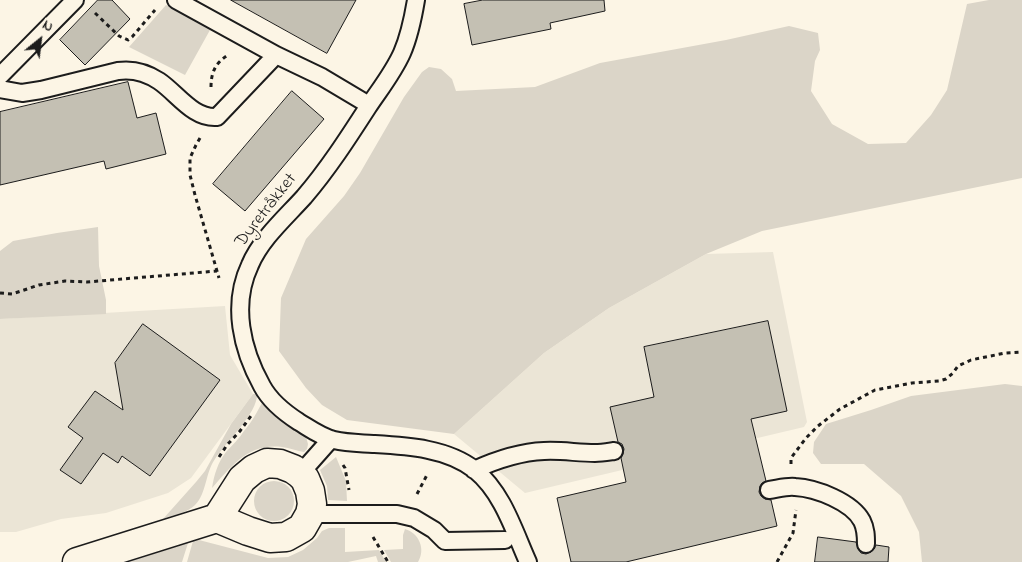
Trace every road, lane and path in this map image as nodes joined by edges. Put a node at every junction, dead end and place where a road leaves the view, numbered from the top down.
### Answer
1 (75, 0) edge
2 (176, 0) edge
3 (416, 0) edge
4 (158, 7) dead end
5 (94, 12) dead end
6 (276, 55) junction
7 (0, 76) edge
8 (0, 89) edge
9 (369, 105) junction
10 (208, 117) junction
11 (217, 272) junction
12 (0, 293) edge
13 (241, 300) junction
14 (1022, 352) edge
15 (331, 439) junction
16 (614, 451) dead end
17 (440, 453) junction
18 (474, 470) junction
19 (300, 474) junction
20 (795, 487) junction
21 (769, 490) dead end
22 (796, 503) dead end
23 (310, 514) junction
24 (406, 516) junction
25 (217, 518) junction
26 (505, 540) dead end
27 (866, 544) dead end
28 (89, 560) edge
29 (528, 562) edge
30 (778, 562) edge

1 - 7 lane
2 - 6 lane
3 - 9 lane, Dyretråkket
4 - 5 path
6 - 9 lane
6 - 10 lane
8 - 10 lane
9 - 13 lane, Dyretråkket
10 - 11 path
11 - 12 path
11 - 13 path
13 - 15 lane, Dyretråkket
14 - 20 path
15 - 17 lane, Dyretråkket
15 - 19 lane
16 - 18 lane
17 - 18 lane, Dyretråkket
17 - 24 path
18 - 29 lane, Dyretråkket
19 - 23 street
19 - 25 street
20 - 21 lane
20 - 27 lane
22 - 30 path
23 - 24 lane
23 - 25 street
24 - 26 lane
25 - 28 street

